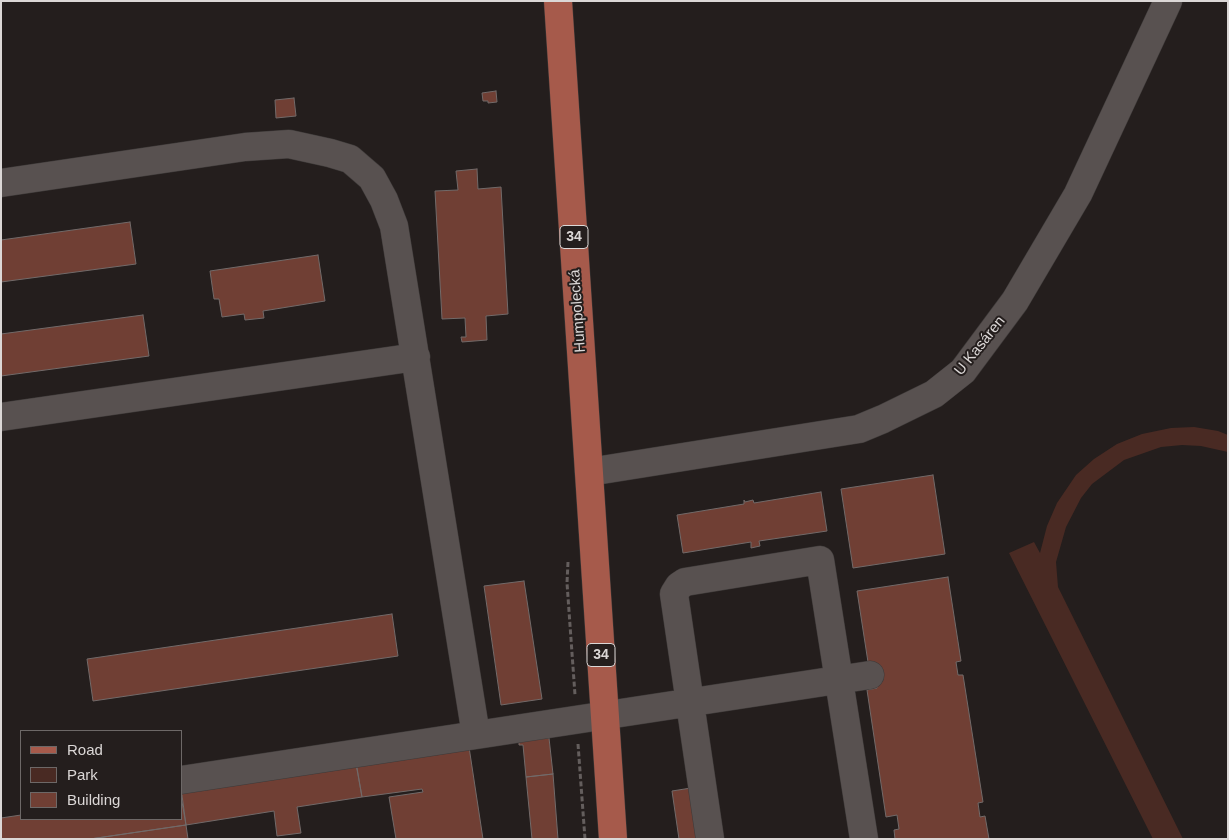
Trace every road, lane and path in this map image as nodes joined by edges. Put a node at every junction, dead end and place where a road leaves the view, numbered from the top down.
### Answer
1 (558, 1) edge
2 (1168, 1) edge
3 (1, 183) edge
4 (416, 357) junction
5 (1, 417) edge
6 (589, 472) junction
7 (870, 675) dead end
8 (839, 679) junction
9 (690, 702) junction
10 (605, 715) junction
11 (476, 735) junction
12 (182, 780) edge
13 (613, 839) edge
14 (710, 839) edge
15 (864, 839) edge

1 - 6 main road, Humpolecká / 34
2 - 6 street, U Kasáren
3 - 4 street
4 - 5 street
4 - 11 street
6 - 10 main road, 34
7 - 8 street
8 - 9 street
8 - 9 street
8 - 15 street
9 - 10 street
9 - 14 street
10 - 11 street
10 - 13 main road, 34
11 - 12 street

